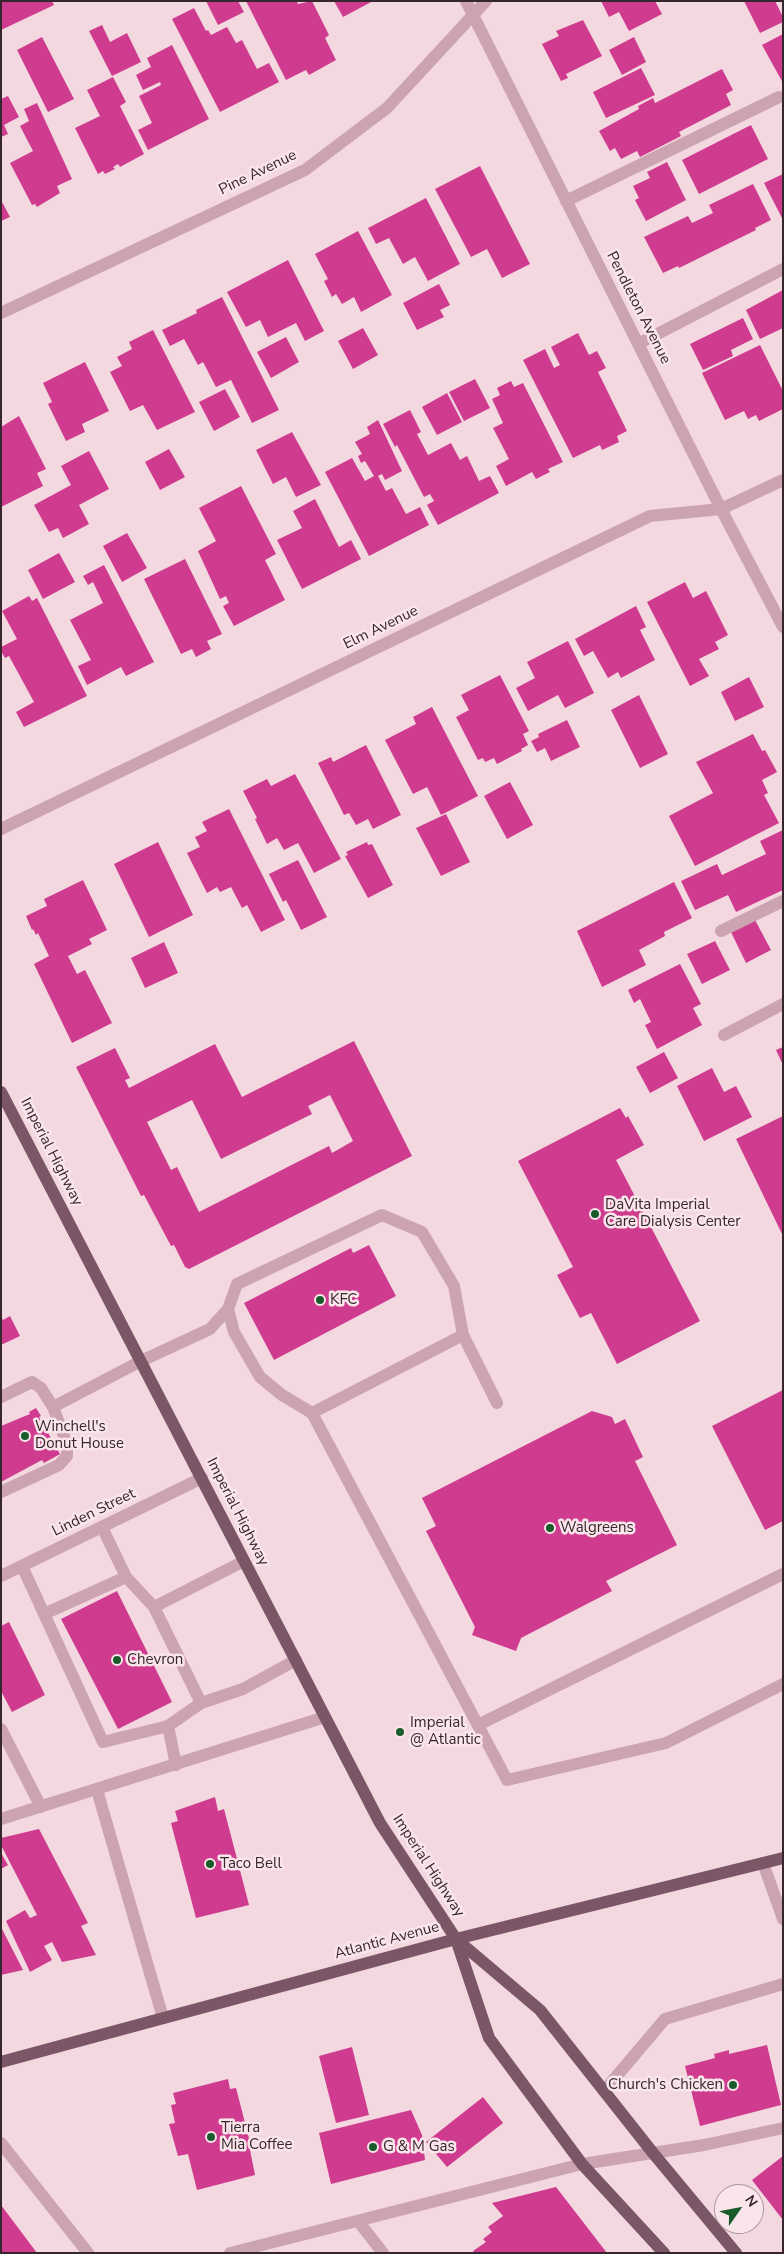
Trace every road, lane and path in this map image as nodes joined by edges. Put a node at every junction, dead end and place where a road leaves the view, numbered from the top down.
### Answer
1 (466, 1) edge
2 (486, 1) edge
3 (473, 15) junction
4 (780, 97) dead end
5 (566, 201) junction
6 (783, 270) edge
7 (1, 313) edge
8 (638, 344) junction
9 (783, 480) edge
10 (721, 509) junction
11 (783, 627) edge
12 (1, 829) edge
13 (783, 901) edge
14 (721, 931) dead end
15 (783, 1004) edge
16 (724, 1035) dead end
17 (1, 1092) edge
18 (228, 1309) junction
19 (463, 1335) junction
20 (141, 1361) junction
21 (1, 1397) edge
22 (497, 1403) dead end
23 (53, 1407) junction
24 (312, 1413) junction
25 (202, 1478) junction
26 (1, 1492) edge
27 (102, 1527) junction
28 (244, 1561) junction
29 (22, 1566) junction
30 (783, 1574) edge
31 (1, 1576) edge
32 (126, 1576) junction
33 (154, 1608) junction
34 (44, 1614) junction
35 (296, 1660) junction
36 (783, 1684) edge
37 (201, 1703) junction
38 (325, 1718) junction
39 (478, 1725) junction
40 (168, 1726) junction
41 (1, 1729) edge
42 (176, 1765) junction
43 (97, 1790) junction
44 (41, 1807) junction
45 (1, 1819) edge
46 (783, 1858) edge
47 (763, 1863) junction
48 (783, 1919) edge
49 (456, 1939) junction
50 (783, 1984) edge
51 (163, 2018) junction
52 (1, 2062) edge
53 (604, 2091) junction
54 (783, 2128) edge
55 (1, 2143) edge
56 (653, 2153) junction
57 (582, 2164) junction
58 (358, 2221) junction
59 (88, 2253) edge
60 (230, 2253) edge
61 (383, 2253) edge
62 (664, 2253) edge
63 (736, 2253) edge

1 - 3 street, Pendleton Avenue
2 - 3 street, Pine Avenue
3 - 5 street, Pendleton Avenue
3 - 7 street, Pine Avenue
4 - 5 street
5 - 8 street, Pendleton Avenue
6 - 8 street
8 - 10 street, Pendleton Avenue
9 - 10 street, Elm Avenue
10 - 11 street, Pendleton Avenue
10 - 12 street, Elm Avenue
13 - 14 street
15 - 16 street
17 - 20 main road, Imperial Highway
18 - 19 street
18 - 20 street
18 - 24 street
19 - 22 street
19 - 24 street
20 - 23 street
20 - 25 main road, Imperial Highway
21 - 23 street
23 - 26 street
24 - 39 street
25 - 27 street, Linden Street
25 - 28 main road, Imperial Highway
27 - 29 street, Linden Street
27 - 32 street
28 - 33 street
28 - 35 main road, Imperial Highway
29 - 31 street, Linden Street
29 - 34 street
30 - 39 street
32 - 33 street
32 - 34 street
33 - 37 street
34 - 40 street
35 - 37 street
35 - 38 main road, Imperial Highway
36 - 39 street
37 - 40 street
38 - 42 street
38 - 49 main road, Imperial Highway
40 - 42 street
41 - 44 street
42 - 43 street
43 - 44 street
43 - 51 street
44 - 45 street
46 - 47 main road, Atlantic Avenue
47 - 48 street
47 - 49 main road, Atlantic Avenue
49 - 51 main road, Atlantic Avenue
49 - 53 main road, Imperial Highway
49 - 57 main road, Imperial Highway
50 - 53 street
51 - 52 main road, Atlantic Avenue
53 - 56 main road, Imperial Highway
54 - 56 street
55 - 59 street
56 - 57 street
56 - 63 main road, Imperial Highway
57 - 58 street
57 - 62 main road, Imperial Highway
58 - 60 street
58 - 61 street

